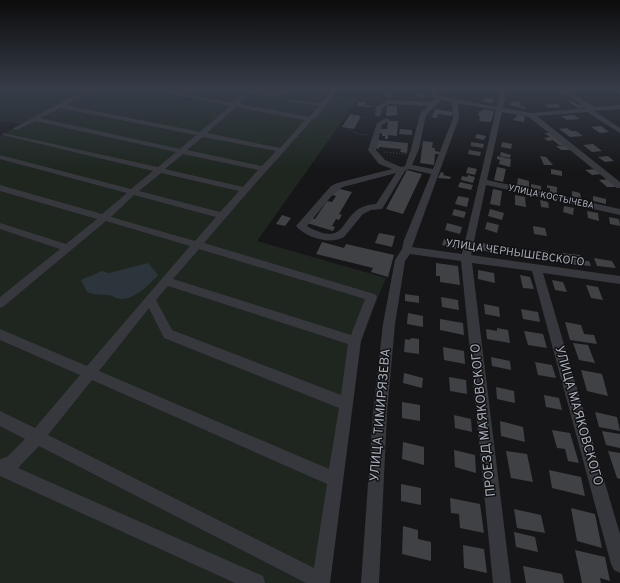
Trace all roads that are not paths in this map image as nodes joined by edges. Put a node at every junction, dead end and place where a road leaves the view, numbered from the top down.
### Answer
1 (40, 116) edge
2 (111, 116) edge
3 (221, 116) edge
4 (295, 116) edge
5 (315, 116) edge
6 (422, 116) edge
7 (456, 116) edge
8 (499, 116) edge
9 (533, 116) edge
10 (600, 116) edge
11 (34, 119) junction
12 (310, 119) junction
13 (387, 120) dead end
14 (0, 127) edge
15 (15, 129) junction
16 (620, 131) edge
17 (201, 134) junction
18 (3, 135) edge
19 (281, 150) junction
20 (180, 152) junction
21 (0, 157) edge
22 (405, 168) junction
23 (263, 169) junction
24 (158, 170) junction
25 (436, 172) junction
26 (483, 182) junction
27 (620, 186) edge
28 (0, 188) edge
29 (244, 190) junction
30 (133, 192) junction
31 (620, 212) edge
32 (223, 216) junction
33 (104, 218) junction
34 (0, 226) edge
35 (198, 245) junction
36 (68, 248) junction
37 (407, 250) junction
38 (466, 257) junction
39 (536, 268) junction
40 (620, 280) edge
41 (166, 281) junction
42 (150, 299) junction
43 (0, 303) edge
44 (0, 334) edge
45 (355, 341) junction
46 (90, 374) junction
47 (345, 404) junction
48 (0, 418) edge
49 (37, 437) junction
50 (0, 468) edge
51 (335, 480) junction
52 (620, 564) edge
53 (321, 582) edge
54 (256, 583) edge
55 (370, 583) edge
56 (502, 583) edge

1 - 11 street
2 - 17 street
3 - 17 street
4 - 12 street
5 - 12 street
6 - 22 street
7 - 25 street, УЛИЦА ТИМИРЯЗЕВА
8 - 26 street
9 - 27 street
10 - 16 street
11 - 15 street
11 - 20 street
12 - 19 street
13 - 22 street
14 - 15 street
15 - 18 street
17 - 19 street
17 - 20 street
18 - 24 street
19 - 23 street
20 - 23 street
20 - 24 street
21 - 30 street
22 - 22 street
22 - 25 street
23 - 29 street
24 - 29 street
24 - 30 street
25 - 37 street, УЛИЦА ТИМИРЯЗЕВА
26 - 31 street, УЛИЦА КОСТЫЧЕВА
26 - 38 street
28 - 33 street
29 - 32 street
30 - 32 street
30 - 33 street
32 - 35 street
33 - 35 street
33 - 36 street
34 - 36 street
35 - 41 street
35 - 45 street
36 - 43 street
37 - 38 street, УЛИЦА ЧЕРНЫШЕВСКОГО
37 - 55 street, УЛИЦА ТИМИРЯЗЕВА
38 - 39 street, УЛИЦА ЧЕРНЫШЕВСКОГО
38 - 56 street, ПРОЕЗД МАЯКОВСКОГО
39 - 40 street, УЛИЦА ЧЕРНЫШЕВСКОГО
39 - 52 street, УЛИЦА МАЯКОВСКОГО
41 - 42 street
41 - 45 street
42 - 46 street
42 - 47 street
44 - 46 street
45 - 47 street
46 - 49 street
46 - 51 street
47 - 51 street
48 - 49 street
49 - 50 street
49 - 53 street
50 - 54 street
51 - 53 street

